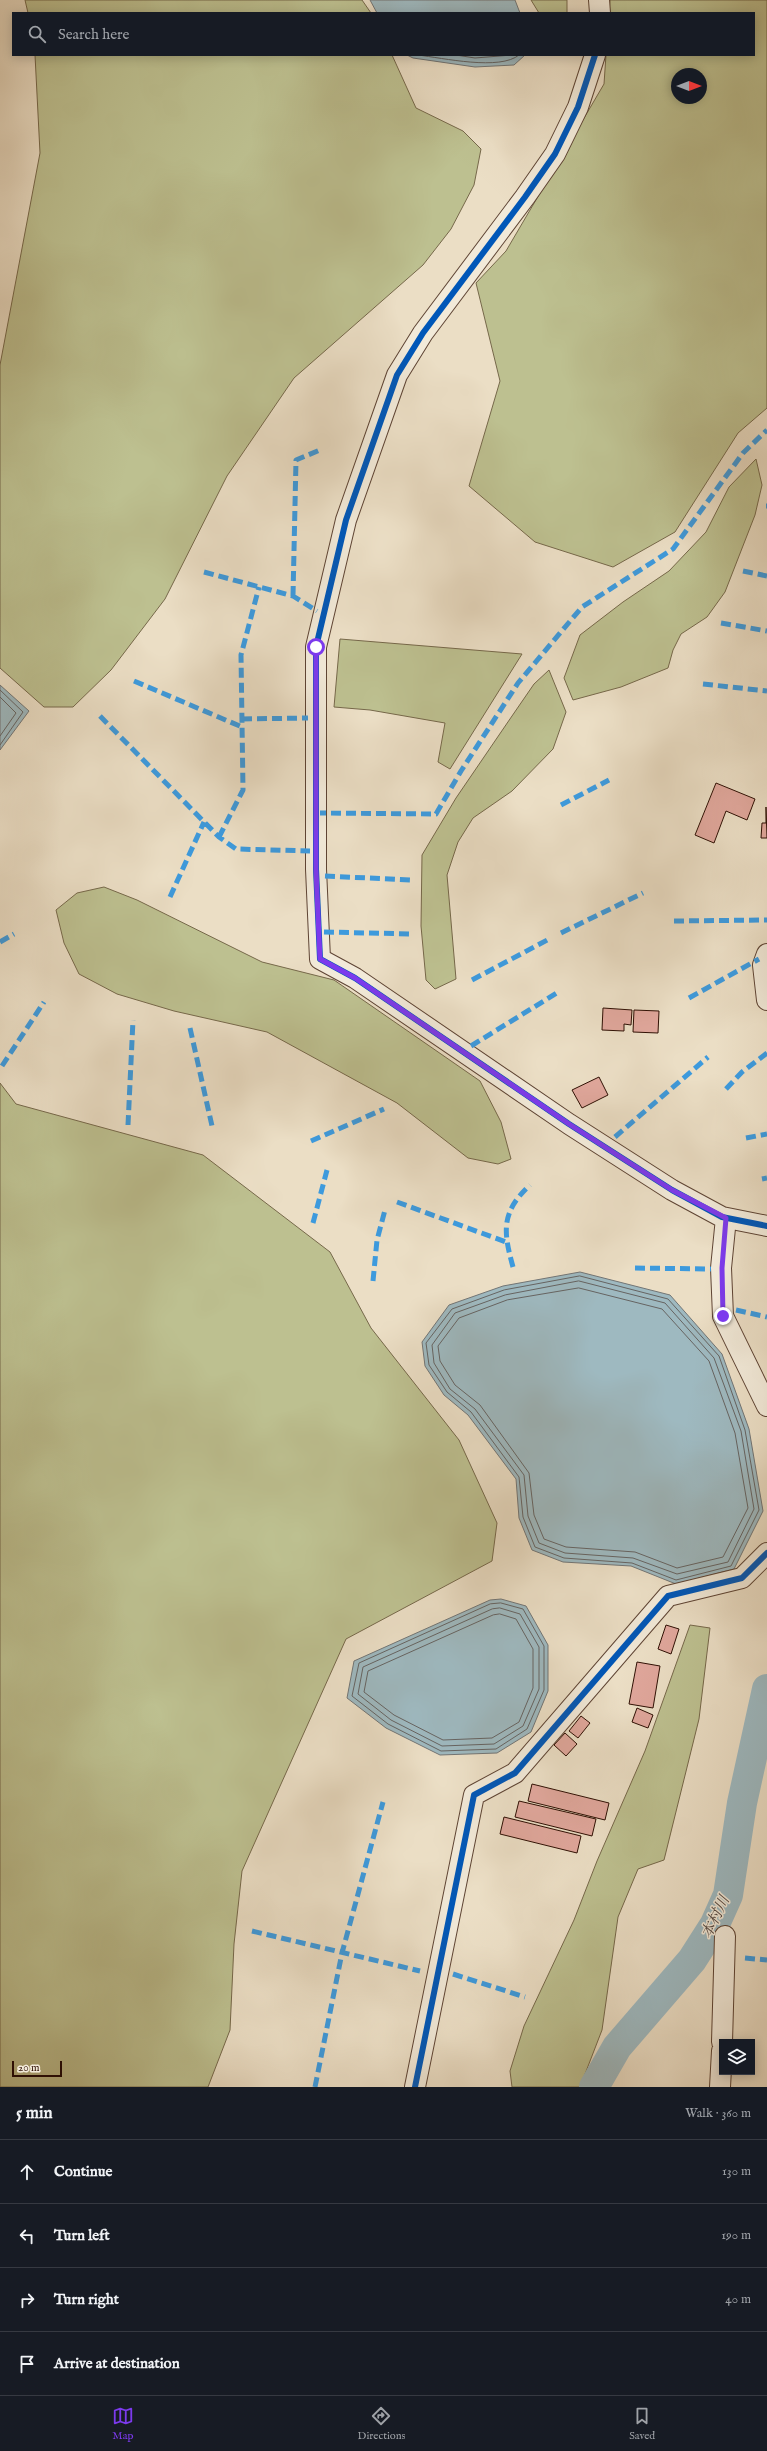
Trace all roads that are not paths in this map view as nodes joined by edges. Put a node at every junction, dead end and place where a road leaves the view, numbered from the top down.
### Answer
1 (600, 0) edge
2 (600, 12) edge
3 (595, 56) edge
4 (767, 954) edge
5 (767, 1000) edge
6 (726, 1218) junction
7 (767, 1226) edge
8 (767, 1406) edge
9 (767, 1553) edge
10 (725, 1936) dead end
11 (722, 2039) edge
12 (721, 2075) edge
13 (415, 2087) edge
14 (720, 2087) edge

1 - 2 street
3 - 6 street
4 - 5 street
6 - 7 street
6 - 8 street
9 - 13 street
10 - 11 street
12 - 14 street

